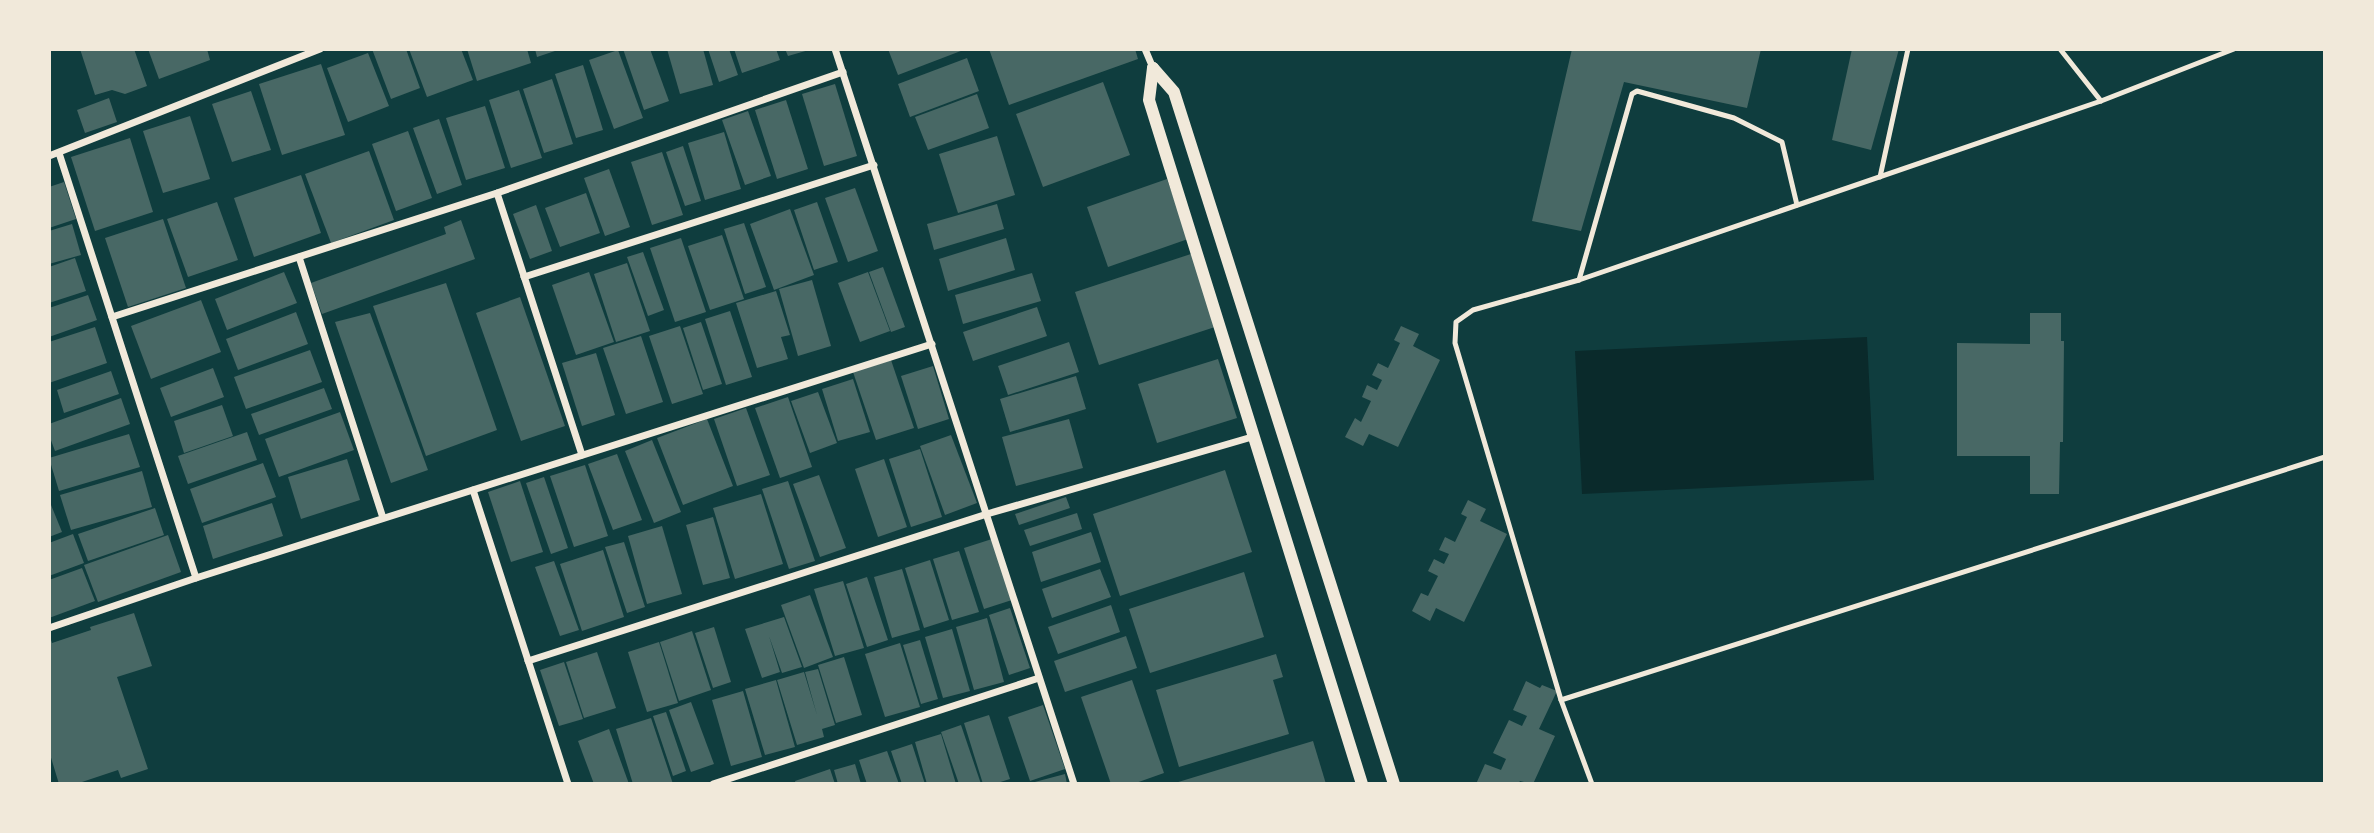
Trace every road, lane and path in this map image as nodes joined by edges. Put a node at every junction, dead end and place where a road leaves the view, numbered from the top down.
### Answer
1 (320, 49) edge
2 (835, 49) edge
3 (1145, 49) edge
4 (1908, 49) edge
5 (2060, 49) edge
6 (2234, 49) edge
7 (1153, 68) junction
8 (843, 72) junction
9 (2101, 101) junction
10 (59, 153) junction
11 (49, 156) edge
12 (874, 165) junction
13 (1880, 177) junction
14 (497, 193) junction
15 (1797, 205) junction
16 (299, 257) junction
17 (524, 276) junction
18 (1579, 280) junction
19 (112, 317) junction
20 (932, 344) junction
21 (1252, 437) junction
22 (582, 455) junction
23 (2325, 457) edge
24 (472, 490) junction
25 (987, 514) junction
26 (383, 518) junction
27 (196, 578) junction
28 (49, 628) edge
29 (528, 661) junction
30 (1040, 678) junction
31 (1561, 700) junction
32 (745, 774) junction
33 (568, 784) edge
34 (713, 784) edge
35 (748, 784) edge
36 (1074, 784) edge
37 (1363, 784) edge
38 (1395, 784) edge
39 (1592, 784) edge

1 - 10 street
2 - 8 street
3 - 7 street
4 - 13 lane
5 - 9 lane
6 - 9 lane
7 - 21 street
7 - 38 street
8 - 12 street
8 - 14 street
9 - 13 lane
10 - 11 street
10 - 19 street
12 - 17 street
12 - 20 street
13 - 15 lane
14 - 16 street
14 - 17 street
15 - 18 lane
15 - 18 lane
16 - 19 street
16 - 26 street
17 - 22 street
18 - 31 lane
19 - 27 street
20 - 22 street
20 - 25 street
21 - 25 street
21 - 37 street
22 - 24 street
23 - 31 lane
24 - 26 street
24 - 29 street
25 - 29 street
25 - 30 street
26 - 27 street
27 - 28 street
29 - 33 street
30 - 32 street
30 - 36 street
31 - 39 lane
32 - 34 street
32 - 35 street

